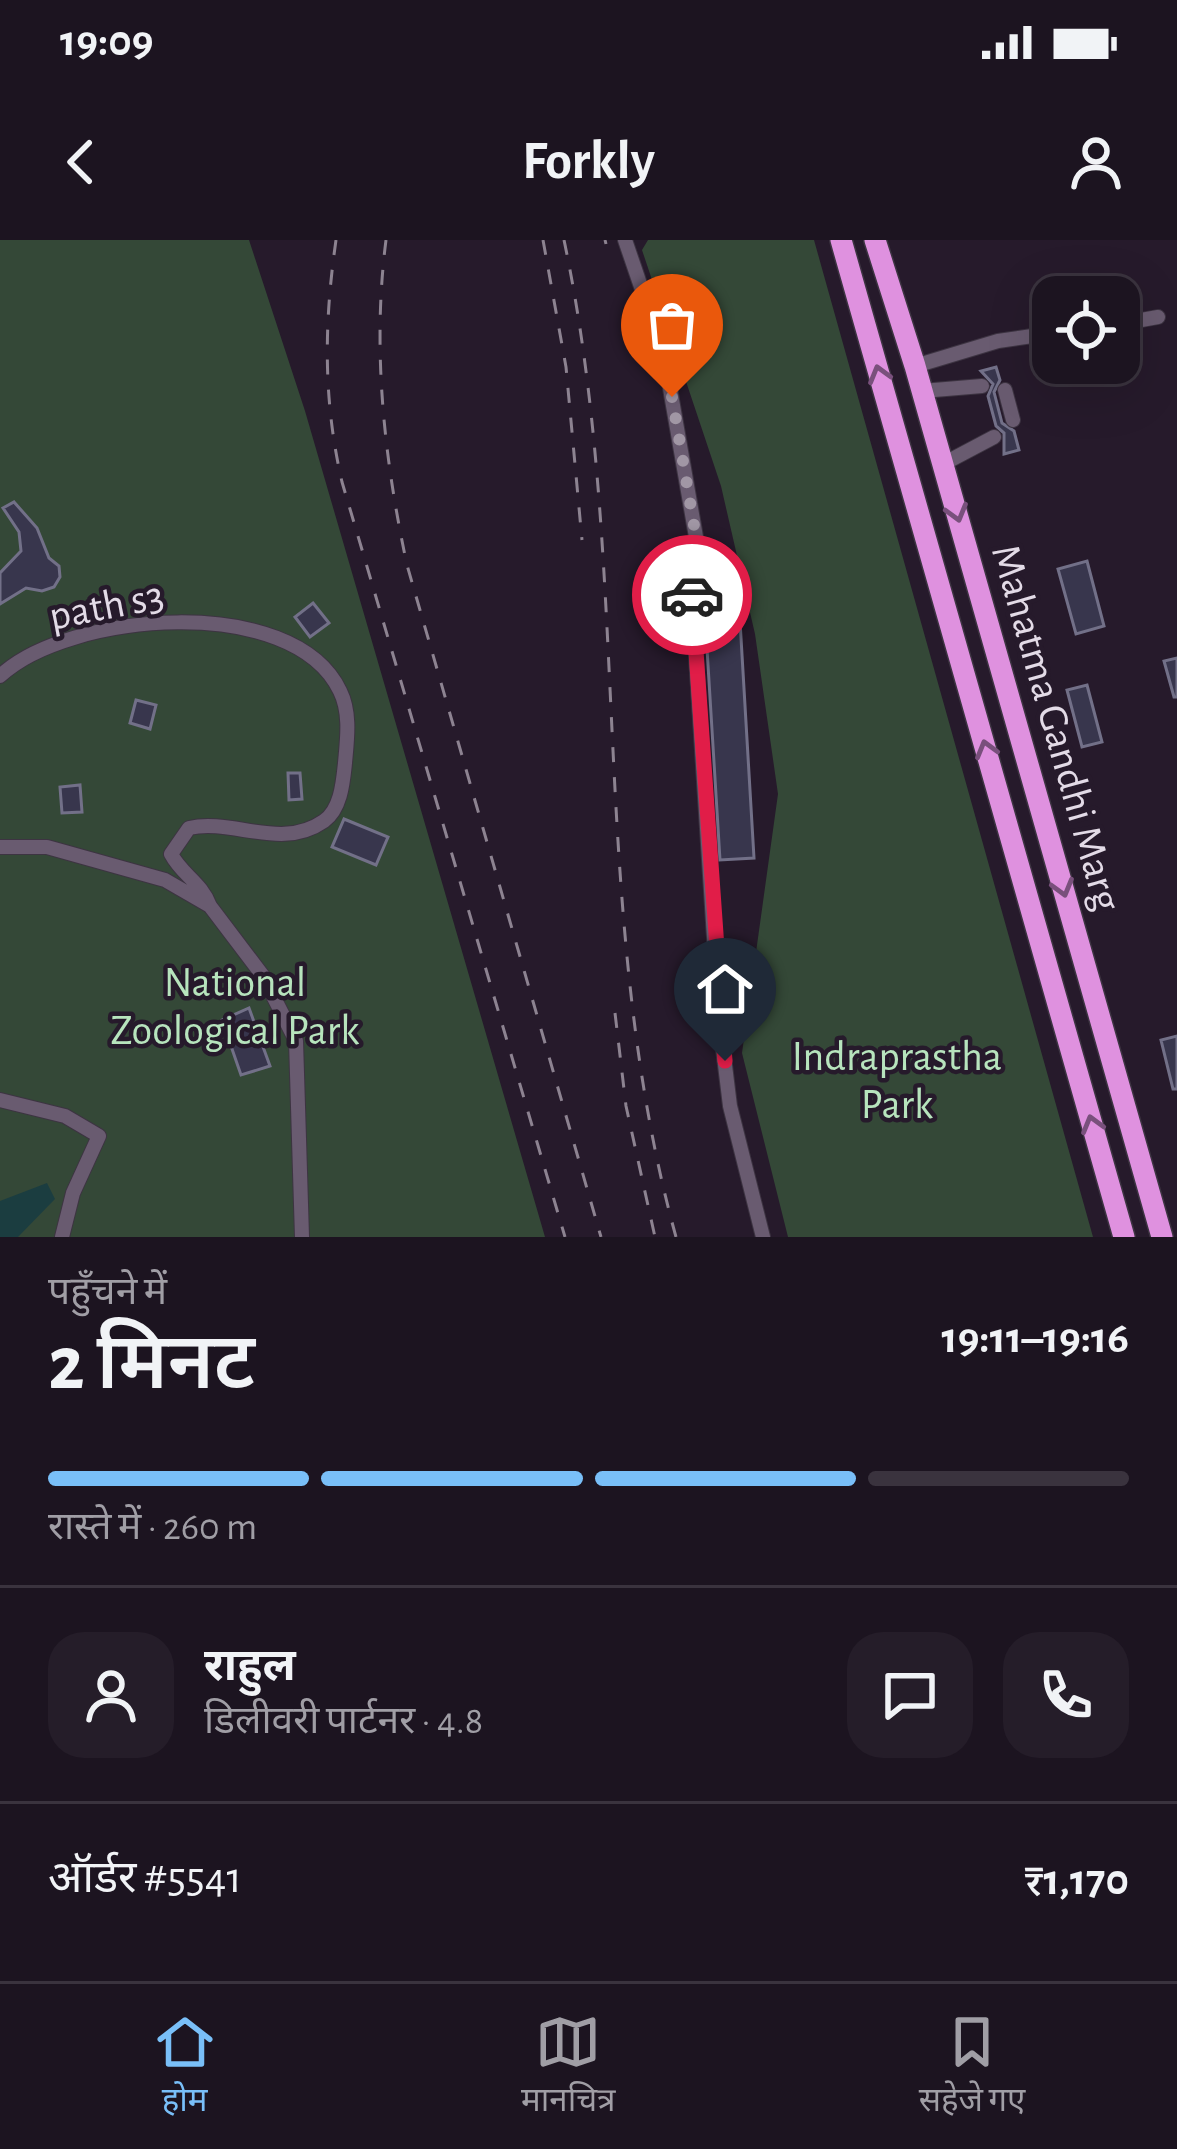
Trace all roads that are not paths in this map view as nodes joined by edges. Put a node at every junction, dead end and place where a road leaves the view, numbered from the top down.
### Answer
1 (625, 240) edge
2 (841, 240) edge
3 (875, 240) edge
4 (1159, 317) dead end
5 (1140, 320) edge
6 (1032, 336) edge
7 (915, 366) junction
8 (982, 386) dead end
9 (1005, 390) dead end
10 (922, 391) junction
11 (1013, 420) dead end
12 (994, 437) dead end
13 (943, 464) junction
14 (0, 676) edge
15 (0, 847) edge
16 (210, 906) junction
17 (0, 1100) edge
18 (62, 1237) edge
19 (302, 1237) edge
20 (764, 1237) edge
21 (1124, 1237) edge
22 (1162, 1237) edge

1 - 20 street
21 -> 2 highway, Mahatma Gandhi Marg
3 - 7 highway, Mahatma Gandhi Marg
4 - 5 street
6 - 7 street
7 - 10 highway, Mahatma Gandhi Marg
8 - 10 street
9 - 11 street
10 - 13 highway, Mahatma Gandhi Marg
12 - 13 street
13 -> 22 highway, Mahatma Gandhi Marg
14 - 16 street, path s3
15 - 16 street
16 - 19 street
17 - 18 street

